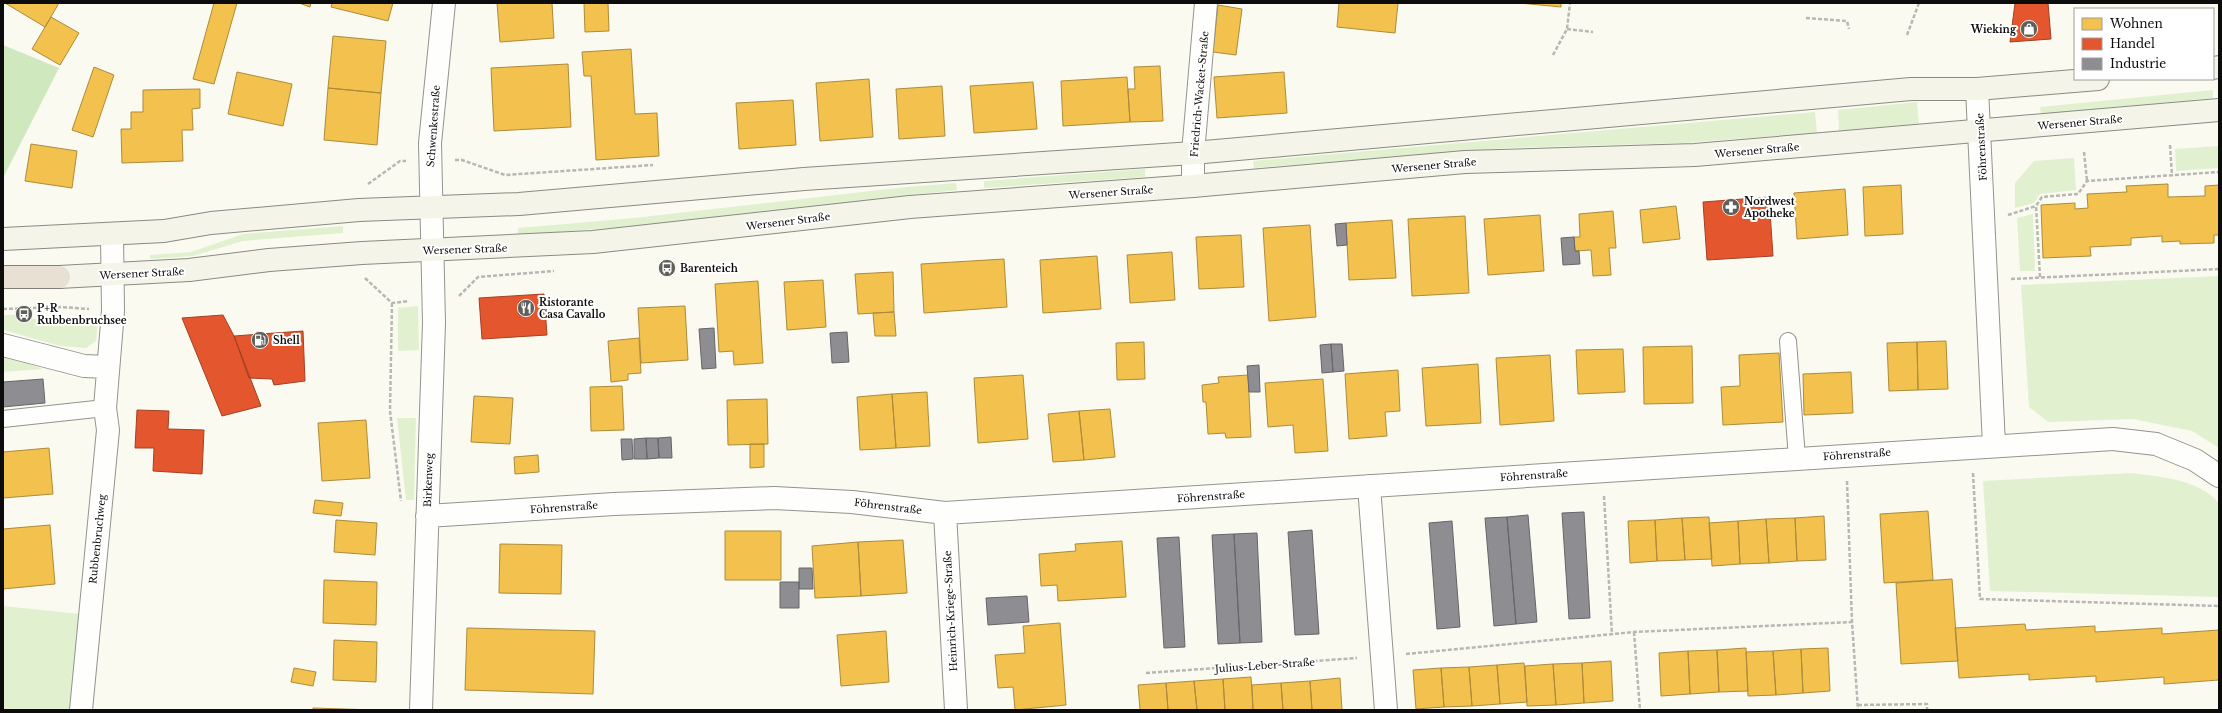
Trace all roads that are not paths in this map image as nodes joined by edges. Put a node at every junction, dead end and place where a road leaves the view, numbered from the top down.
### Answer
1 (444, 3) edge
2 (1206, 3) edge
3 (2086, 80) edge
4 (1978, 89) junction
5 (2219, 110) edge
6 (1980, 130) junction
7 (1193, 153) junction
8 (1193, 186) junction
9 (431, 208) junction
10 (112, 235) junction
11 (3, 239) edge
12 (432, 250) junction
13 (112, 275) junction
14 (3, 277) edge
15 (59, 277) joint
16 (1788, 341) dead end
17 (3, 345) edge
18 (107, 367) junction
19 (105, 408) junction
20 (3, 419) edge
21 (1994, 445) junction
22 (1797, 458) junction
23 (2219, 476) edge
24 (1368, 486) junction
25 (945, 513) junction
26 (427, 516) junction
27 (81, 710) edge
28 (421, 710) edge
29 (956, 710) edge
30 (1386, 710) edge

1 - 9 street, Schwenkestraße
2 - 7 street, Friedrich-Wacket-Straße
3 - 4 main road
4 - 6 street, Föhrenstraße
4 - 7 main road
5 - 6 main road, Wersener Straße
6 - 8 main road, Wersener Straße
6 - 21 street, Föhrenstraße
7 - 8 street, Friedrich-Wacket-Straße
7 - 9 main road
8 - 12 main road, Wersener Straße
9 - 10 main road
9 - 12 street, Schwenkestraße
10 - 11 main road
10 - 13 street, Rubbenbruchweg
12 - 13 main road, Wersener Straße
12 - 26 street, Birkenweg
13 - 15 main road, Wersener Straße
13 - 18 street, Rubbenbruchweg
14 - 15 highway, Wersener Straße
16 - 22 lane
17 - 18 street
18 - 19 street, Rubbenbruchweg
19 - 20 lane
19 - 27 street, Rubbenbruchweg
21 - 22 street, Föhrenstraße
21 - 23 street, Föhrenstraße
22 - 24 street, Föhrenstraße
24 - 25 street, Föhrenstraße
24 - 30 street
25 - 26 street, Föhrenstraße
25 - 29 street, Heinrich-Kriege-Straße
26 - 28 street, Birkenweg

